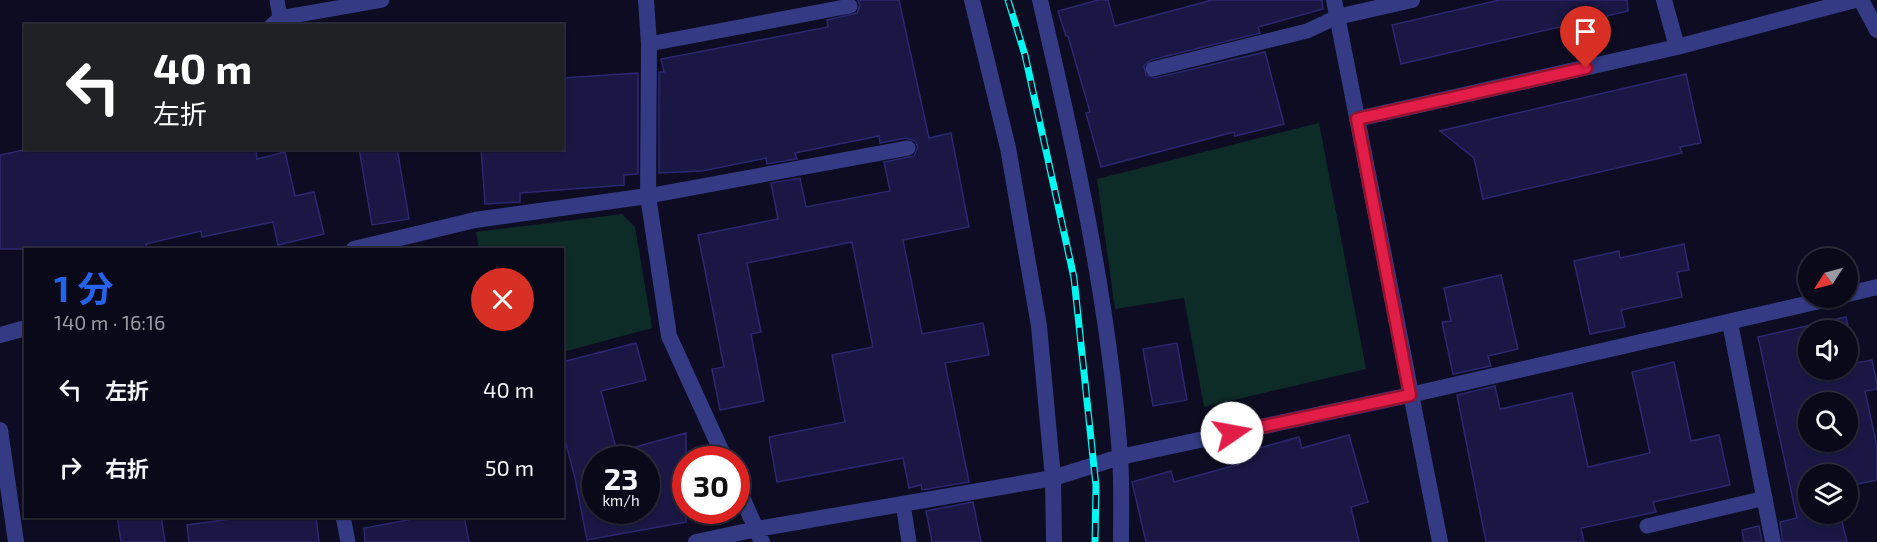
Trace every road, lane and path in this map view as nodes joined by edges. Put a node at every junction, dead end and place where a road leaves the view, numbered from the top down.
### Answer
1 (277, 0) edge
2 (382, 0) edge
3 (646, 0) edge
4 (972, 0) edge
5 (1040, 0) edge
6 (1334, 0) edge
7 (1412, 0) edge
8 (1664, 0) edge
9 (1855, 0) edge
10 (1861, 0) edge
11 (850, 6) dead end
12 (1337, 17) junction
13 (275, 22) edge
14 (1877, 30) edge
15 (649, 44) junction
16 (1677, 47) junction
17 (1153, 69) dead end
18 (1357, 119) junction
19 (908, 148) dead end
20 (648, 196) junction
21 (358, 248) edge
22 (1877, 287) edge
23 (1858, 292) edge
24 (1798, 306) edge
25 (1730, 323) junction
26 (24, 328) edge
27 (0, 334) edge
28 (1410, 395) junction
29 (0, 430) edge
30 (719, 446) edge
31 (1120, 457) junction
32 (1053, 478) junction
33 (1765, 498) junction
34 (903, 504) junction
35 (750, 516) edge
36 (343, 518) edge
37 (1647, 526) dead end
38 (759, 536) edge
39 (16, 542) edge
40 (348, 542) edge
41 (696, 542) edge
42 (909, 542) edge
43 (1054, 542) edge
44 (1121, 542) edge
45 (1440, 542) edge
46 (1773, 542) edge

1 - 13 lane
2 - 13 lane
3 - 15 street
4 - 32 street
5 - 31 street
6 - 12 street
7 - 12 street
8 - 16 street
9 - 16 street
10 - 14 street
11 - 15 lane
12 - 17 lane
12 - 18 street
15 - 20 street
16 - 18 street
18 - 28 street
19 - 20 lane
20 - 21 street
20 - 30 street
22 - 23 street
24 - 25 street
25 - 28 street
25 - 33 street
26 - 27 street
28 - 31 street
28 - 45 street
29 - 39 street
31 - 32 street
31 - 44 street
32 - 34 street
32 - 43 street
33 - 37 lane
33 - 46 street
34 - 38 street
34 - 42 lane
35 - 38 street
36 - 40 lane
38 - 41 street

